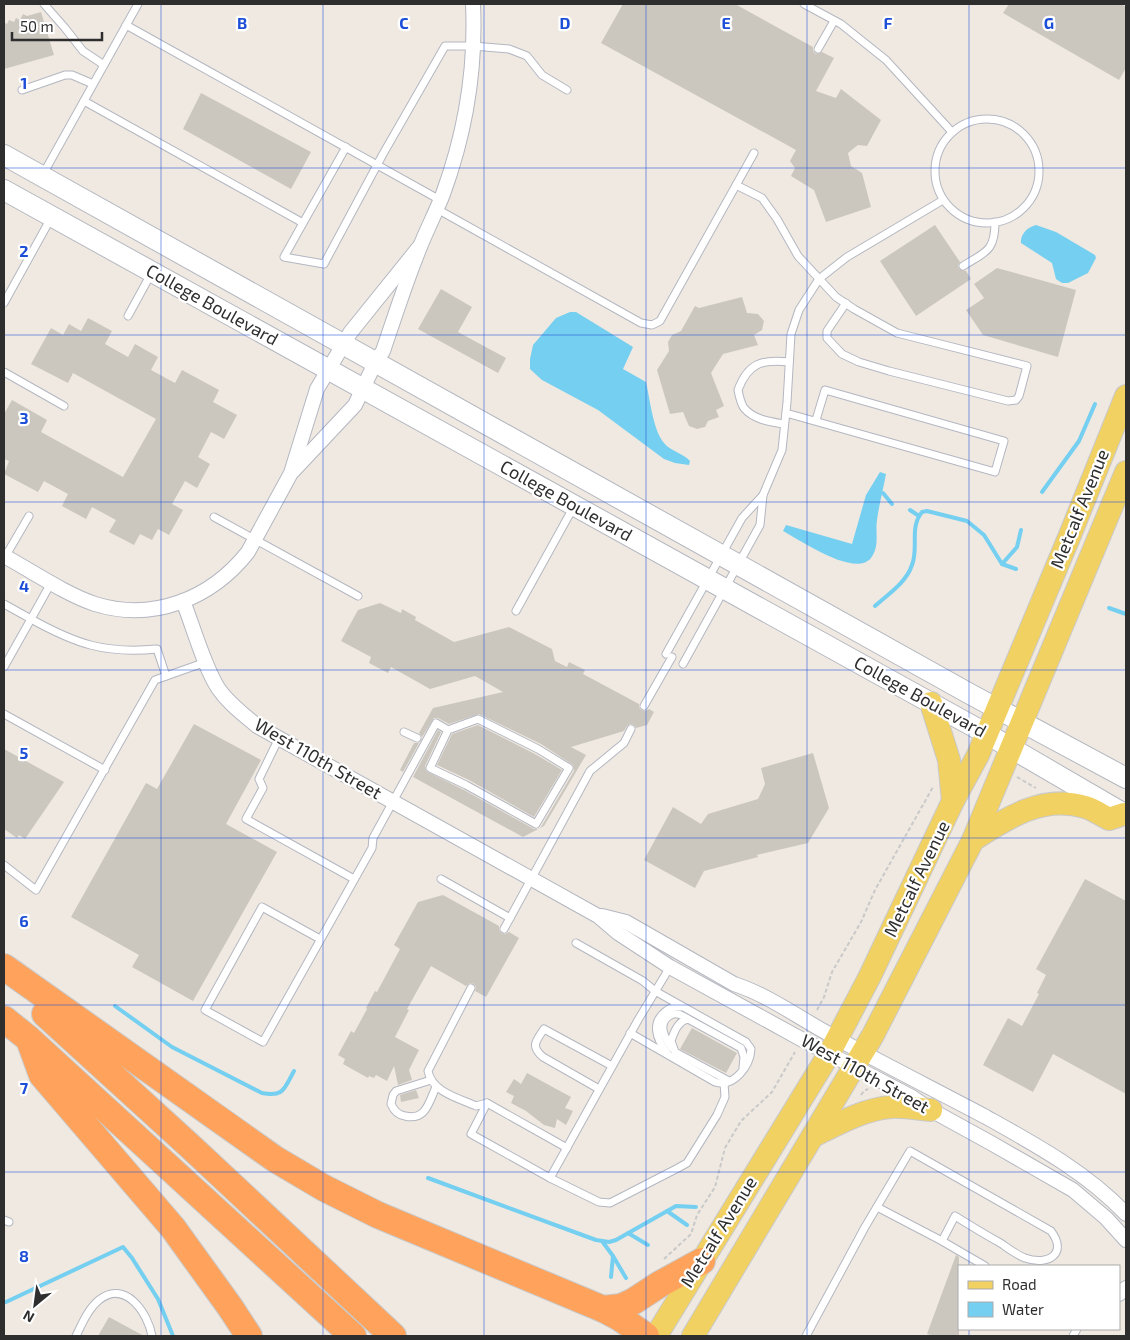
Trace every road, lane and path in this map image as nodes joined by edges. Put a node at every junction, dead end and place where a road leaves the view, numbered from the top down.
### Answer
1 (44, 4) edge
2 (138, 4) edge
3 (473, 4) edge
4 (804, 4) edge
5 (834, 21) junction
6 (126, 25) junction
7 (473, 46) junction
8 (818, 49) dead end
9 (104, 65) junction
10 (93, 84) junction
11 (22, 90) dead end
12 (567, 90) dead end
13 (84, 101) junction
14 (952, 132) junction
15 (346, 147) junction
16 (754, 153) dead end
17 (4, 155) edge
18 (378, 165) junction
19 (42, 176) junction
20 (736, 184) junction
21 (4, 190) edge
22 (943, 200) junction
23 (439, 204) junction
24 (52, 217) junction
25 (995, 222) junction
26 (303, 223) junction
27 (420, 246) junction
28 (963, 266) dead end
29 (152, 272) junction
30 (819, 280) junction
31 (4, 303) edge
32 (846, 303) junction
33 (128, 316) dead end
34 (344, 344) junction
35 (789, 362) junction
36 (375, 363) junction
37 (329, 369) junction
38 (4, 372) edge
39 (363, 388) junction
40 (1126, 396) edge
41 (64, 406) dead end
42 (786, 413) junction
43 (816, 420) junction
44 (784, 424) junction
45 (1126, 472) edge
46 (291, 473) junction
47 (763, 495) junction
48 (574, 506) junction
49 (29, 516) dead end
50 (214, 517) dead end
51 (255, 539) junction
52 (5, 556) edge
53 (730, 560) junction
54 (51, 582) junction
55 (716, 584) junction
56 (358, 596) dead end
57 (183, 601) junction
58 (4, 604) edge
59 (516, 611) dead end
60 (31, 619) junction
61 (206, 662) junction
62 (683, 664) dead end
63 (4, 667) edge
64 (166, 676) junction
65 (931, 703) junction
66 (644, 706) dead end
67 (998, 709) junction
68 (4, 714) edge
69 (1022, 722) junction
70 (632, 729) dead end
71 (448, 730) junction
72 (404, 732) dead end
73 (987, 734) junction
74 (279, 738) junction
75 (417, 738) dead end
76 (1011, 748) junction
77 (105, 770) junction
78 (1015, 776) dead end
79 (1126, 778) edge
80 (1035, 786) dead end
81 (933, 787) dead end
82 (953, 801) junction
83 (393, 802) junction
84 (1125, 815) edge
85 (973, 840) junction
86 (4, 865) edge
87 (354, 879) junction
88 (441, 879) dead end
89 (532, 879) junction
90 (598, 916) junction
91 (510, 918) junction
92 (504, 929) dead end
93 (320, 939) junction
94 (576, 943) dead end
95 (670, 967) junction
96 (4, 968) edge
97 (4, 978) edge
98 (471, 988) dead end
99 (655, 991) junction
100 (686, 1008) junction
101 (817, 1010) dead end
102 (4, 1019) edge
103 (688, 1019) junction
104 (630, 1033) junction
105 (29, 1039) junction
106 (833, 1046) junction
107 (671, 1052) junction
108 (795, 1052) dead end
109 (858, 1059) junction
110 (612, 1066) junction
111 (743, 1070) junction
112 (431, 1080) junction
113 (727, 1082) junction
114 (871, 1083) dead end
115 (436, 1087) junction
116 (599, 1089) junction
117 (861, 1096) dead end
118 (487, 1103) junction
119 (930, 1110) junction
120 (813, 1136) junction
121 (567, 1148) junction
122 (550, 1178) junction
123 (877, 1207) junction
124 (1126, 1214) edge
125 (1126, 1240) edge
126 (942, 1241) junction
127 (702, 1261) junction
128 (659, 1263) dead end
129 (983, 1265) edge
130 (603, 1309) junction
131 (76, 1336) edge
132 (152, 1336) edge
133 (249, 1336) edge
134 (353, 1336) edge
135 (393, 1336) edge
136 (646, 1336) edge
137 (656, 1336) edge
138 (693, 1336) edge
139 (806, 1336) edge

1 - 9 lane
2 - 6 lane
3 - 7 street
4 - 5 lane
5 - 8 lane
5 - 14 lane
6 - 9 lane
6 - 15 lane
7 - 12 lane
7 - 18 lane
7 - 23 street
9 - 10 lane
10 - 11 lane
10 - 13 lane
13 - 19 lane
13 - 26 lane
14 - 22 lane
14 - 25 lane
15 - 18 lane
15 - 26 lane
16 - 20 lane
17 - 19 main road, College Boulevard
18 - 23 lane
18 - 26 lane
19 - 34 main road, College Boulevard
20 - 23 lane
20 - 30 lane
21 - 24 main road, College Boulevard
22 - 25 lane
22 - 30 lane
23 - 27 street
24 - 29 main road, College Boulevard
24 - 31 lane
25 - 28 lane
27 - 34 street
27 - 36 street
29 - 33 lane
29 - 37 main road, College Boulevard
30 - 32 lane
30 - 35 lane
32 - 32 lane
34 - 36 main road, College Boulevard
34 - 37 street
35 - 42 lane
35 - 44 lane
36 - 39 street
36 - 53 main road, College Boulevard
37 - 39 main road, College Boulevard
37 - 46 street
38 - 41 lane
39 - 46 street
39 - 48 main road, College Boulevard
40 - 67 main road, Metcalf Avenue
42 - 43 lane
42 - 44 lane
43 - 43 lane
44 - 47 lane
45 - 69 main road, Metcalf Avenue
46 - 51 street
47 - 53 lane
47 - 53 lane
48 - 55 main road, College Boulevard
48 - 59 lane
49 - 52 lane
50 - 51 lane
51 - 56 lane
51 - 57 street
52 - 54 street
53 - 55 lane
53 - 55 lane
53 - 67 main road, College Boulevard
54 - 57 street
54 - 60 lane
55 - 62 lane
55 - 65 main road, College Boulevard
55 - 66 lane
57 - 61 street, West 110th Street
58 - 60 lane
60 - 63 lane
60 - 64 lane
61 - 64 lane
61 - 74 street, West 110th Street
64 - 77 lane
65 - 73 main road, College Boulevard
65 - 82 main road
67 - 69 main road, College Boulevard
67 - 73 main road, Metcalf Avenue
68 - 77 lane
69 - 76 main road, Metcalf Avenue
69 - 79 main road, College Boulevard
70 - 89 lane
71 - 71 lane
71 - 83 lane
72 - 75 lane
73 - 76 main road, College Boulevard
73 - 82 main road, Metcalf Avenue
74 - 83 street, West 110th Street
74 - 87 lane
76 - 84 main road, College Boulevard
76 - 85 main road, Metcalf Avenue
77 - 86 lane
78 - 80 path
81 - 101 path
82 - 106 main road, Metcalf Avenue
83 - 87 lane
83 - 89 street, West 110th Street
84 - 85 main road
85 - 109 main road, Metcalf Avenue
87 - 93 lane
88 - 91 lane
89 - 90 street, West 110th Street
89 - 91 lane
90 - 95 street, West 110th Street
90 - 106 street, West 110th Street
91 - 92 lane
93 - 93 lane
94 - 99 lane
95 - 99 lane
95 - 106 street, West 110th Street
96 - 130 highway
97 - 135 highway
98 - 112 lane
99 - 100 lane
99 - 104 lane
100 - 107 lane
100 - 111 lane
102 - 105 highway
103 - 107 lane
103 - 107 lane
103 - 111 lane
104 - 107 lane
104 - 110 lane
105 - 133 highway
105 - 134 highway
106 - 109 street, West 110th Street
106 - 127 main road, Metcalf Avenue
107 - 113 lane
108 - 128 path
109 - 119 street, West 110th Street
109 - 120 main road, Metcalf Avenue
109 - 124 street, West 110th Street
110 - 116 lane
110 - 116 lane
111 - 113 lane
112 - 115 lane
112 - 115 lane
113 - 122 lane
114 - 117 path
115 - 118 lane
116 - 121 lane
118 - 121 lane
118 - 122 lane
119 - 120 main road
119 - 125 street, West 110th Street
120 - 138 main road, Metcalf Avenue
121 - 122 lane
123 - 126 lane
123 - 126 lane
123 - 139 lane
126 - 129 lane
127 - 130 highway
127 - 137 main road, Metcalf Avenue
130 - 136 highway
131 - 132 lane

